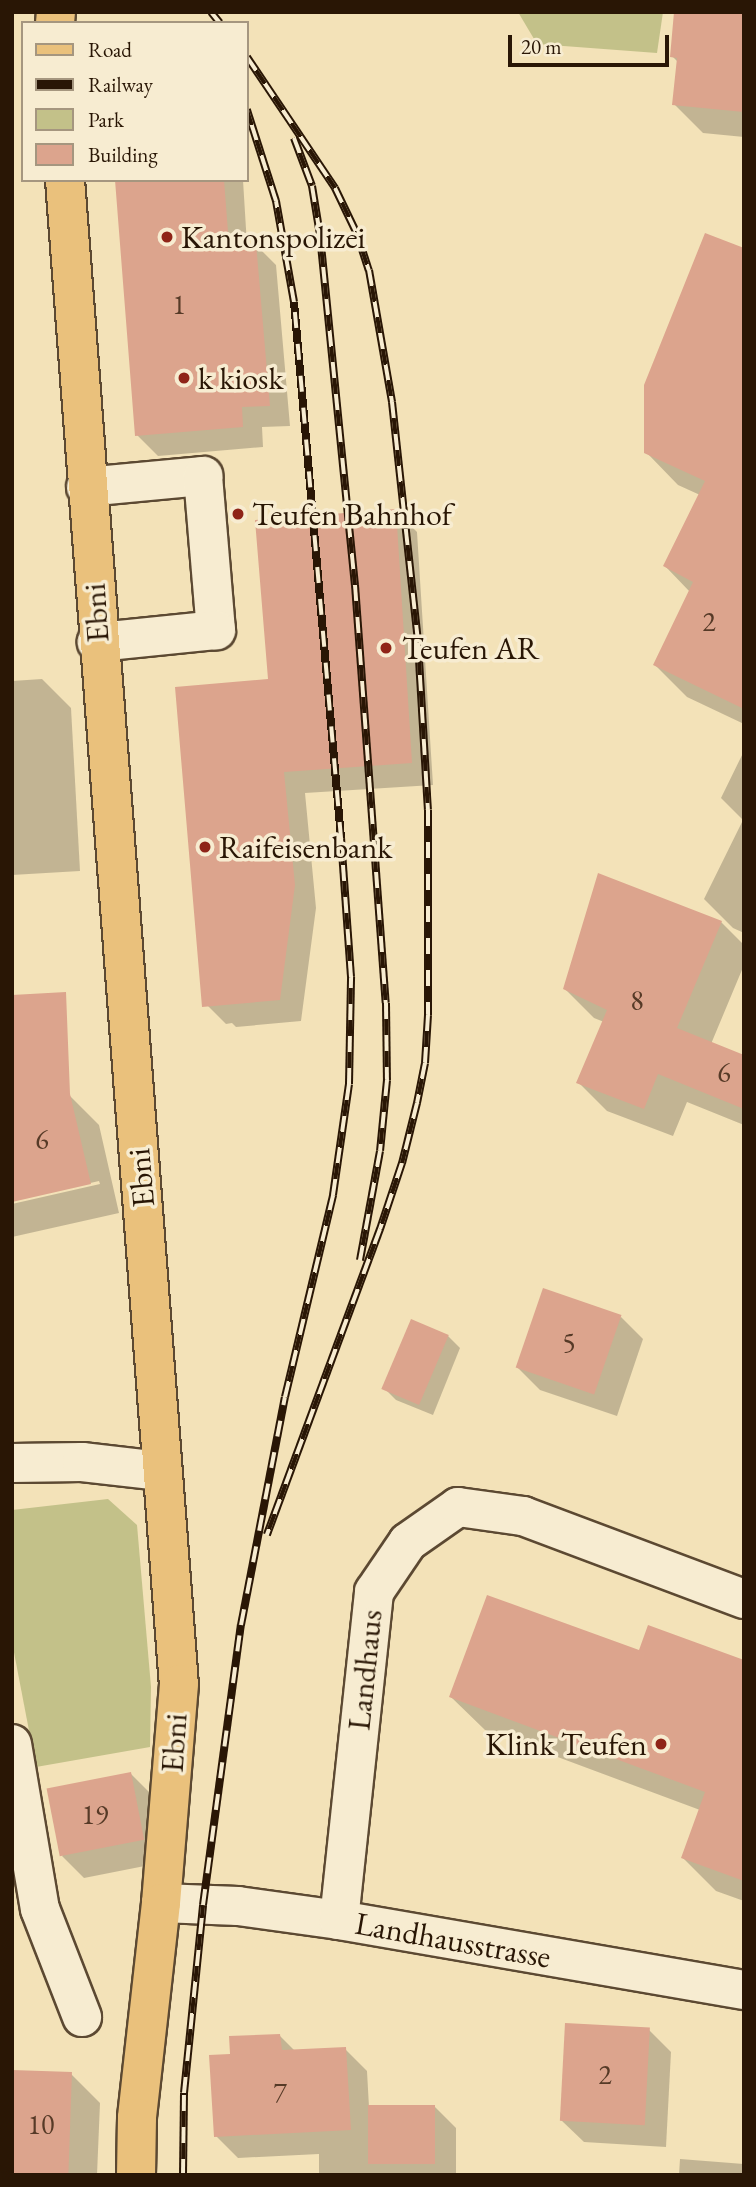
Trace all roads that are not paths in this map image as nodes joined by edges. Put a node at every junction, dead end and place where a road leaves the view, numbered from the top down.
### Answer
1 (65, 182) edge
2 (86, 486) junction
3 (97, 642) junction
4 (12, 1463) edge
5 (161, 1471) junction
6 (744, 1600) edge
7 (12, 1744) edge
8 (162, 1903) junction
9 (339, 1920) junction
10 (744, 1990) edge
11 (82, 2017) dead end
12 (136, 2175) edge

1 - 2 main road, Ebni
2 - 3 main road, Ebni
2 - 3 street
3 - 5 main road, Ebni
4 - 5 street
5 - 8 main road, Ebni
6 - 9 street, Landhaus
7 - 11 street
8 - 9 street, Landhausstrasse
8 - 12 main road, Ebni
9 - 10 street, Landhausstrasse

